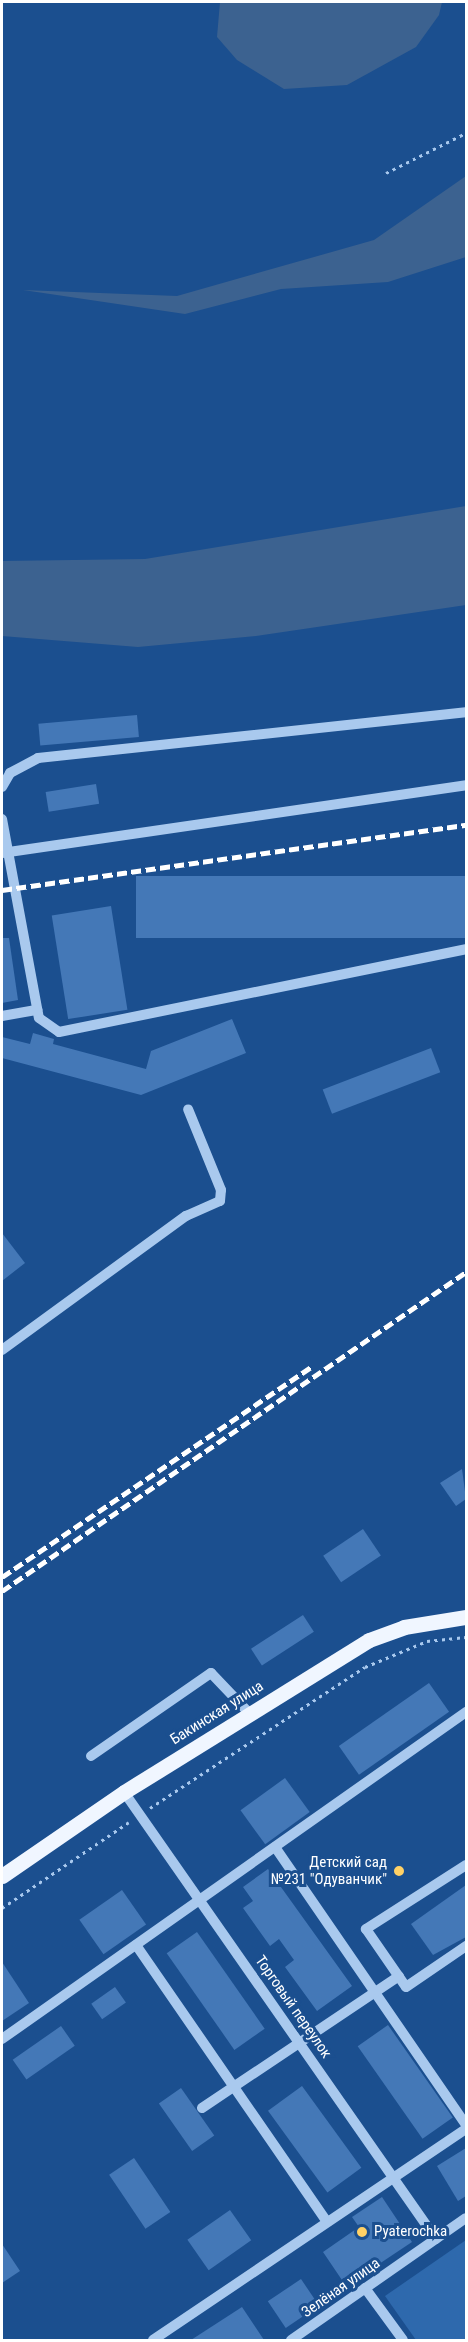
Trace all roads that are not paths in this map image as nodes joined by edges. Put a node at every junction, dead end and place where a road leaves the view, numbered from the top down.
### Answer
1 (466, 712) edge
2 (466, 785) edge
3 (2, 788) edge
4 (2, 819) edge
5 (4, 852) edge
6 (466, 950) edge
7 (37, 1010) junction
8 (2, 1016) edge
9 (188, 1109) dead end
10 (2, 1350) edge
11 (466, 1617) edge
12 (466, 1712) edge
13 (250, 1713) junction
14 (91, 1756) dead end
15 (124, 1792) junction
16 (275, 1847) junction
17 (466, 1865) edge
18 (2, 1876) edge
19 (201, 1900) junction
20 (136, 1945) junction
21 (466, 1946) edge
22 (399, 1976) junction
23 (374, 1993) junction
24 (2, 2039) edge
25 (300, 2043) junction
26 (234, 2087) junction
27 (202, 2108) dead end
28 (466, 2127) edge
29 (393, 2177) junction
30 (466, 2218) edge
31 (327, 2222) junction
32 (436, 2239) junction
33 (365, 2288) junction
34 (153, 2340) edge
35 (291, 2340) edge
36 (403, 2340) edge

1 - 3 street
2 - 5 street
4 - 5 street
5 - 7 street
6 - 7 street
7 - 8 street
9 - 10 street
11 - 13 main road, Бакинская улица
12 - 16 street
13 - 14 street
13 - 15 main road, Бакинская улица
15 - 18 main road, Бакинская улица
15 - 19 street, Торговый переулок
16 - 19 street
16 - 23 street
17 - 22 street
19 - 20 street
19 - 25 street, Торговый переулок
20 - 24 street
20 - 26 street
21 - 22 street
22 - 23 street
23 - 25 street
23 - 28 street
25 - 26 street
25 - 29 street, Торговый переулок
26 - 27 street
26 - 31 street
28 - 29 street
29 - 31 street
29 - 32 street, Торговый переулок
30 - 32 street, Зелёная улица
31 - 34 street
32 - 33 street, Зелёная улица
33 - 35 street, Зелёная улица
33 - 36 street

